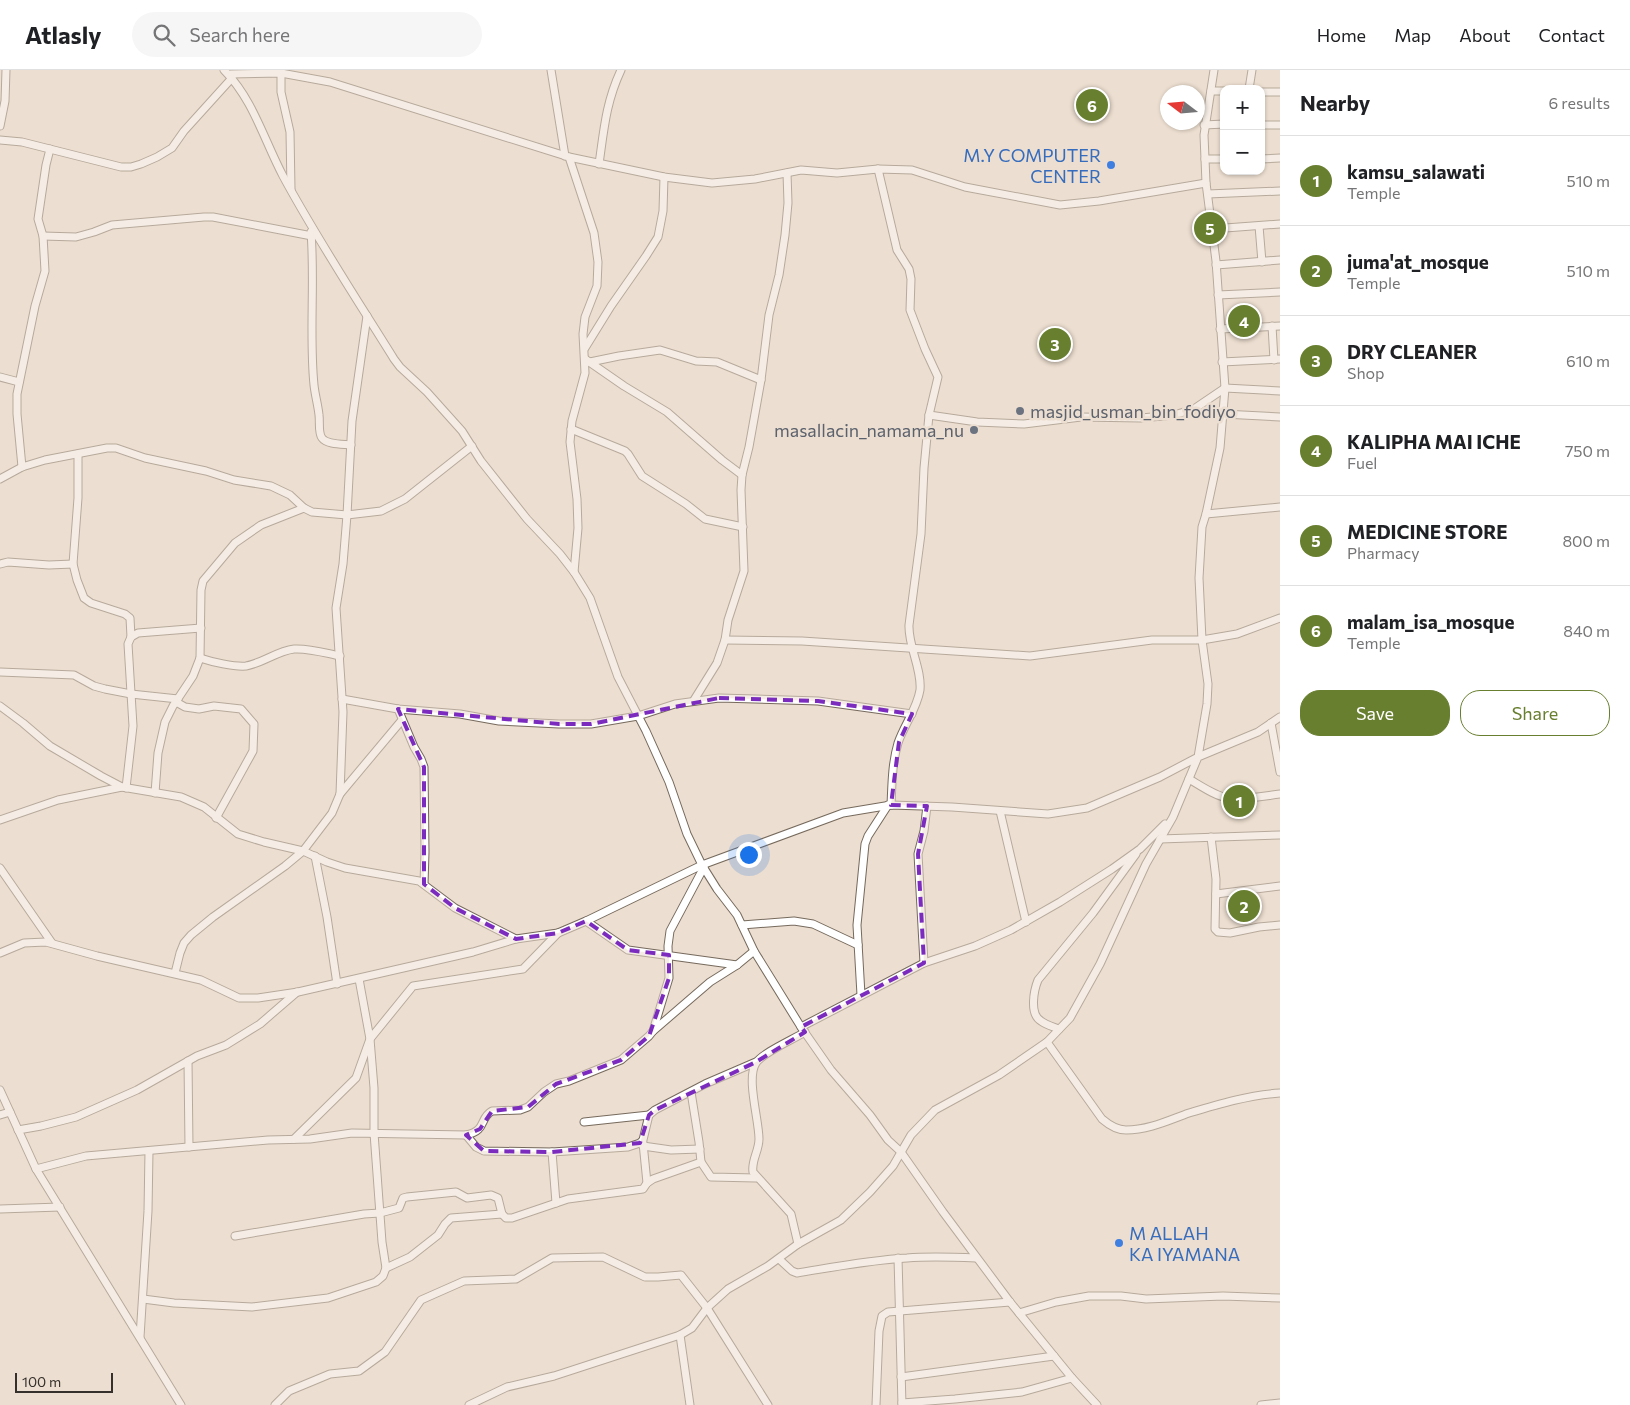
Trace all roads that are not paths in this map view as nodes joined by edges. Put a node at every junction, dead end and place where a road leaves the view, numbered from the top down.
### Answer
1 (6, 70) edge
2 (551, 70) edge
3 (621, 70) edge
4 (1214, 70) edge
5 (1252, 70) edge
6 (281, 72) edge
7 (229, 73) edge
8 (1250, 85) edge
9 (1210, 91) junction
10 (1220, 91) edge
11 (1265, 92) edge
12 (1280, 92) edge
13 (1205, 119) edge
14 (1220, 124) edge
15 (1205, 125) edge
16 (1265, 125) edge
17 (1280, 125) edge
18 (0, 126) edge
19 (1204, 130) edge
20 (0, 136) edge
21 (0, 140) edge
22 (50, 149) junction
23 (567, 156) junction
24 (1265, 158) edge
25 (1280, 158) edge
26 (1205, 159) junction
27 (1220, 159) edge
28 (599, 164) junction
29 (878, 169) junction
30 (787, 173) junction
31 (664, 177) junction
32 (1206, 183) junction
33 (291, 190) junction
34 (1280, 192) edge
35 (1208, 194) junction
36 (311, 224) junction
37 (1280, 224) edge
38 (1259, 226) junction
39 (1212, 229) junction
40 (43, 236) junction
41 (312, 236) junction
42 (1280, 260) edge
43 (1262, 262) junction
44 (1216, 265) junction
45 (1280, 292) edge
46 (1218, 295) junction
47 (367, 316) junction
48 (1276, 326) edge
49 (1220, 329) junction
50 (585, 348) junction
51 (1277, 360) edge
52 (587, 361) junction
53 (1222, 362) junction
54 (0, 377) edge
55 (761, 380) junction
56 (19, 382) junction
57 (1225, 388) junction
58 (1280, 391) edge
59 (1223, 414) junction
60 (929, 415) junction
61 (1280, 417) edge
62 (571, 429) junction
63 (351, 445) junction
64 (472, 446) junction
65 (78, 454) junction
66 (22, 467) junction
67 (742, 475) junction
68 (0, 479) edge
69 (1280, 507) edge
70 (304, 508) junction
71 (1206, 514) junction
72 (347, 515) junction
73 (742, 527) junction
74 (0, 563) edge
75 (73, 564) junction
76 (574, 572) junction
77 (1280, 618) edge
78 (201, 628) junction
79 (131, 637) junction
80 (725, 640) junction
81 (1202, 640) junction
82 (913, 648) junction
83 (340, 656) junction
84 (200, 658) junction
85 (0, 672) edge
86 (131, 694) junction
87 (342, 699) junction
88 (694, 700) junction
89 (177, 701) junction
90 (0, 706) edge
91 (398, 709) junction
92 (912, 714) junction
93 (638, 716) junction
94 (1280, 717) edge
95 (402, 720) junction
96 (1271, 723) junction
97 (1198, 757) junction
98 (1280, 772) edge
99 (1189, 779) junction
100 (124, 787) junction
101 (155, 793) junction
102 (340, 794) junction
103 (1280, 794) edge
104 (890, 805) junction
105 (927, 806) junction
106 (1000, 811) junction
107 (1173, 817) junction
108 (216, 818) junction
109 (0, 820) edge
110 (1280, 835) edge
111 (1211, 837) junction
112 (1160, 839) junction
113 (1140, 849) junction
114 (303, 851) junction
115 (315, 856) junction
116 (703, 866) junction
117 (0, 868) edge
118 (424, 884) junction
119 (1280, 886) edge
120 (1216, 894) junction
121 (586, 921) junction
122 (1026, 922) junction
123 (742, 925) junction
124 (1280, 925) edge
125 (558, 933) junction
126 (516, 939) junction
127 (52, 943) junction
128 (858, 945) junction
129 (754, 950) junction
130 (0, 953) edge
131 (668, 955) junction
132 (924, 963) junction
133 (737, 965) junction
134 (175, 973) junction
135 (359, 979) junction
136 (337, 984) junction
137 (298, 992) junction
138 (861, 995) junction
139 (803, 1029) junction
140 (1060, 1029) junction
141 (653, 1031) junction
142 (370, 1039) junction
143 (1047, 1042) junction
144 (188, 1061) junction
145 (756, 1062) junction
146 (0, 1090) edge
147 (691, 1092) junction
148 (1280, 1093) edge
149 (10, 1112) junction
150 (0, 1114) edge
151 (648, 1115) junction
152 (584, 1122) dead end
153 (18, 1130) junction
154 (374, 1133) junction
155 (466, 1136) junction
156 (294, 1139) junction
157 (643, 1143) junction
158 (188, 1147) junction
159 (700, 1149) junction
160 (149, 1151) junction
161 (552, 1152) junction
162 (901, 1152) junction
163 (701, 1162) junction
164 (36, 1169) junction
165 (756, 1178) junction
166 (647, 1183) junction
167 (556, 1203) junction
168 (60, 1207) junction
169 (0, 1209) edge
170 (380, 1213) junction
171 (502, 1214) junction
172 (235, 1236) dead end
173 (798, 1244) junction
174 (778, 1258) junction
175 (898, 1258) junction
176 (976, 1258) junction
177 (386, 1268) junction
178 (1280, 1298) edge
179 (143, 1299) junction
180 (1010, 1302) junction
181 (707, 1308) junction
182 (901, 1311) junction
183 (1019, 1313) junction
184 (680, 1335) junction
185 (140, 1338) junction
186 (1054, 1356) junction
187 (901, 1377) junction
188 (1072, 1378) junction
189 (1096, 1403) edge
190 (1280, 1403) edge
191 (902, 1404) edge
192 (181, 1405) edge
193 (275, 1405) edge
194 (469, 1405) edge
195 (690, 1405) edge
196 (768, 1405) edge
197 (876, 1405) edge
198 (1085, 1405) edge
199 (1261, 1405) edge

1 - 18 street
2 - 23 street
3 - 28 street
4 - 9 street
5 - 8 street
6 - 7 street
6 - 23 street
6 - 33 street
7 - 22 street
7 - 33 street
9 - 10 street
9 - 13 street
11 - 12 street
14 - 15 street
16 - 17 street
19 - 26 street
20 - 21 street
21 - 22 street
22 - 40 street
23 - 28 street
23 - 50 street
24 - 25 street
26 - 27 street
26 - 32 street
28 - 31 street
29 - 30 street
29 - 32 street
29 - 60 street
30 - 31 street
30 - 55 street
31 - 50 street
32 - 35 street
33 - 36 street
34 - 35 street
35 - 39 street
36 - 41 street
36 - 47 street
37 - 38 street
38 - 39 street
38 - 43 street
39 - 44 street
40 - 41 street
40 - 56 street
41 - 63 street
42 - 43 street
43 - 44 street
44 - 46 street
45 - 46 street
46 - 49 street
47 - 63 street
47 - 64 street
48 - 49 street
48 - 51 street
49 - 53 street
50 - 52 street
51 - 53 street
52 - 55 street
52 - 62 street
52 - 67 street
53 - 57 street
54 - 56 street
55 - 67 street
56 - 66 street
57 - 58 street
57 - 59 street
57 - 60 street
59 - 61 street
59 - 71 street
60 - 82 street
62 - 73 street
62 - 76 street
63 - 72 street
64 - 72 street
64 - 76 street
65 - 66 street
65 - 70 street
65 - 75 street
66 - 68 street
67 - 73 street
69 - 71 street
70 - 72 street
70 - 78 street
71 - 81 street
72 - 83 street
73 - 80 street
74 - 75 street
75 - 79 street
76 - 93 street
77 - 81 street
78 - 79 street
78 - 84 street
79 - 86 street
80 - 82 street
80 - 88 street
81 - 82 street
81 - 97 street
82 - 92 street
83 - 84 street
83 - 87 street
84 - 89 street
85 - 86 street
86 - 89 street
86 - 100 street
87 - 91 street
87 - 102 street
88 - 92 street
88 - 93 street
89 - 101 street
89 - 108 street
90 - 100 street
91 - 93 street
91 - 95 street
92 - 104 street
93 - 116 street
94 - 96 street
95 - 102 street
95 - 118 street
96 - 97 street
96 - 98 street
97 - 99 street
97 - 106 street
99 - 103 street
99 - 107 street
100 - 101 street
100 - 109 street
101 - 108 street
102 - 114 street
104 - 105 street
104 - 116 street
104 - 128 street
105 - 106 street
105 - 132 street
106 - 122 street
107 - 112 street
107 - 113 street
108 - 114 street
110 - 111 street
111 - 112 street
111 - 120 street
112 - 140 street
113 - 122 street
113 - 140 street
114 - 115 street
114 - 134 street
115 - 118 street
115 - 136 street
116 - 121 street
116 - 123 street
116 - 131 street
117 - 127 street
118 - 126 street
119 - 120 street
120 - 124 street
121 - 125 street
121 - 131 street
122 - 132 street
123 - 128 street
123 - 129 street
125 - 126 street
125 - 142 street
126 - 135 street
127 - 130 street
127 - 134 street
128 - 138 street
129 - 133 street
129 - 139 street
131 - 133 street
131 - 141 street
132 - 138 street
133 - 141 street
134 - 137 street
135 - 136 street
135 - 142 street
136 - 137 street
137 - 144 street
138 - 139 street
139 - 145 street
139 - 162 street
140 - 143 street
141 - 155 street
142 - 154 street
142 - 156 street
143 - 148 street
143 - 162 street
144 - 153 street
144 - 158 street
145 - 147 street
145 - 165 street
146 - 149 street
147 - 151 street
147 - 159 street
149 - 150 street
149 - 153 street
151 - 152 street
151 - 157 street
153 - 164 street
154 - 155 street
154 - 156 street
154 - 170 street
155 - 161 street
156 - 158 street
157 - 159 street
157 - 161 street
157 - 166 street
158 - 160 street
159 - 163 street
160 - 164 street
160 - 179 street
161 - 167 street
162 - 173 street
162 - 176 street
163 - 165 street
163 - 166 street
164 - 168 street
165 - 173 street
166 - 167 street
167 - 171 street
168 - 169 street
168 - 185 street
170 - 171 street
170 - 172 street
170 - 177 street
171 - 177 street
173 - 174 street
174 - 175 street
174 - 181 street
175 - 176 street
175 - 182 street
176 - 180 street
177 - 179 street
178 - 183 street
179 - 185 street
180 - 182 street
180 - 183 street
181 - 184 street
181 - 193 street
181 - 196 street
182 - 187 street
182 - 197 street
183 - 186 street
184 - 194 street
184 - 195 street
185 - 192 street
186 - 187 street
186 - 188 street
187 - 191 street
188 - 189 street
188 - 191 street
189 - 198 street
190 - 199 street

